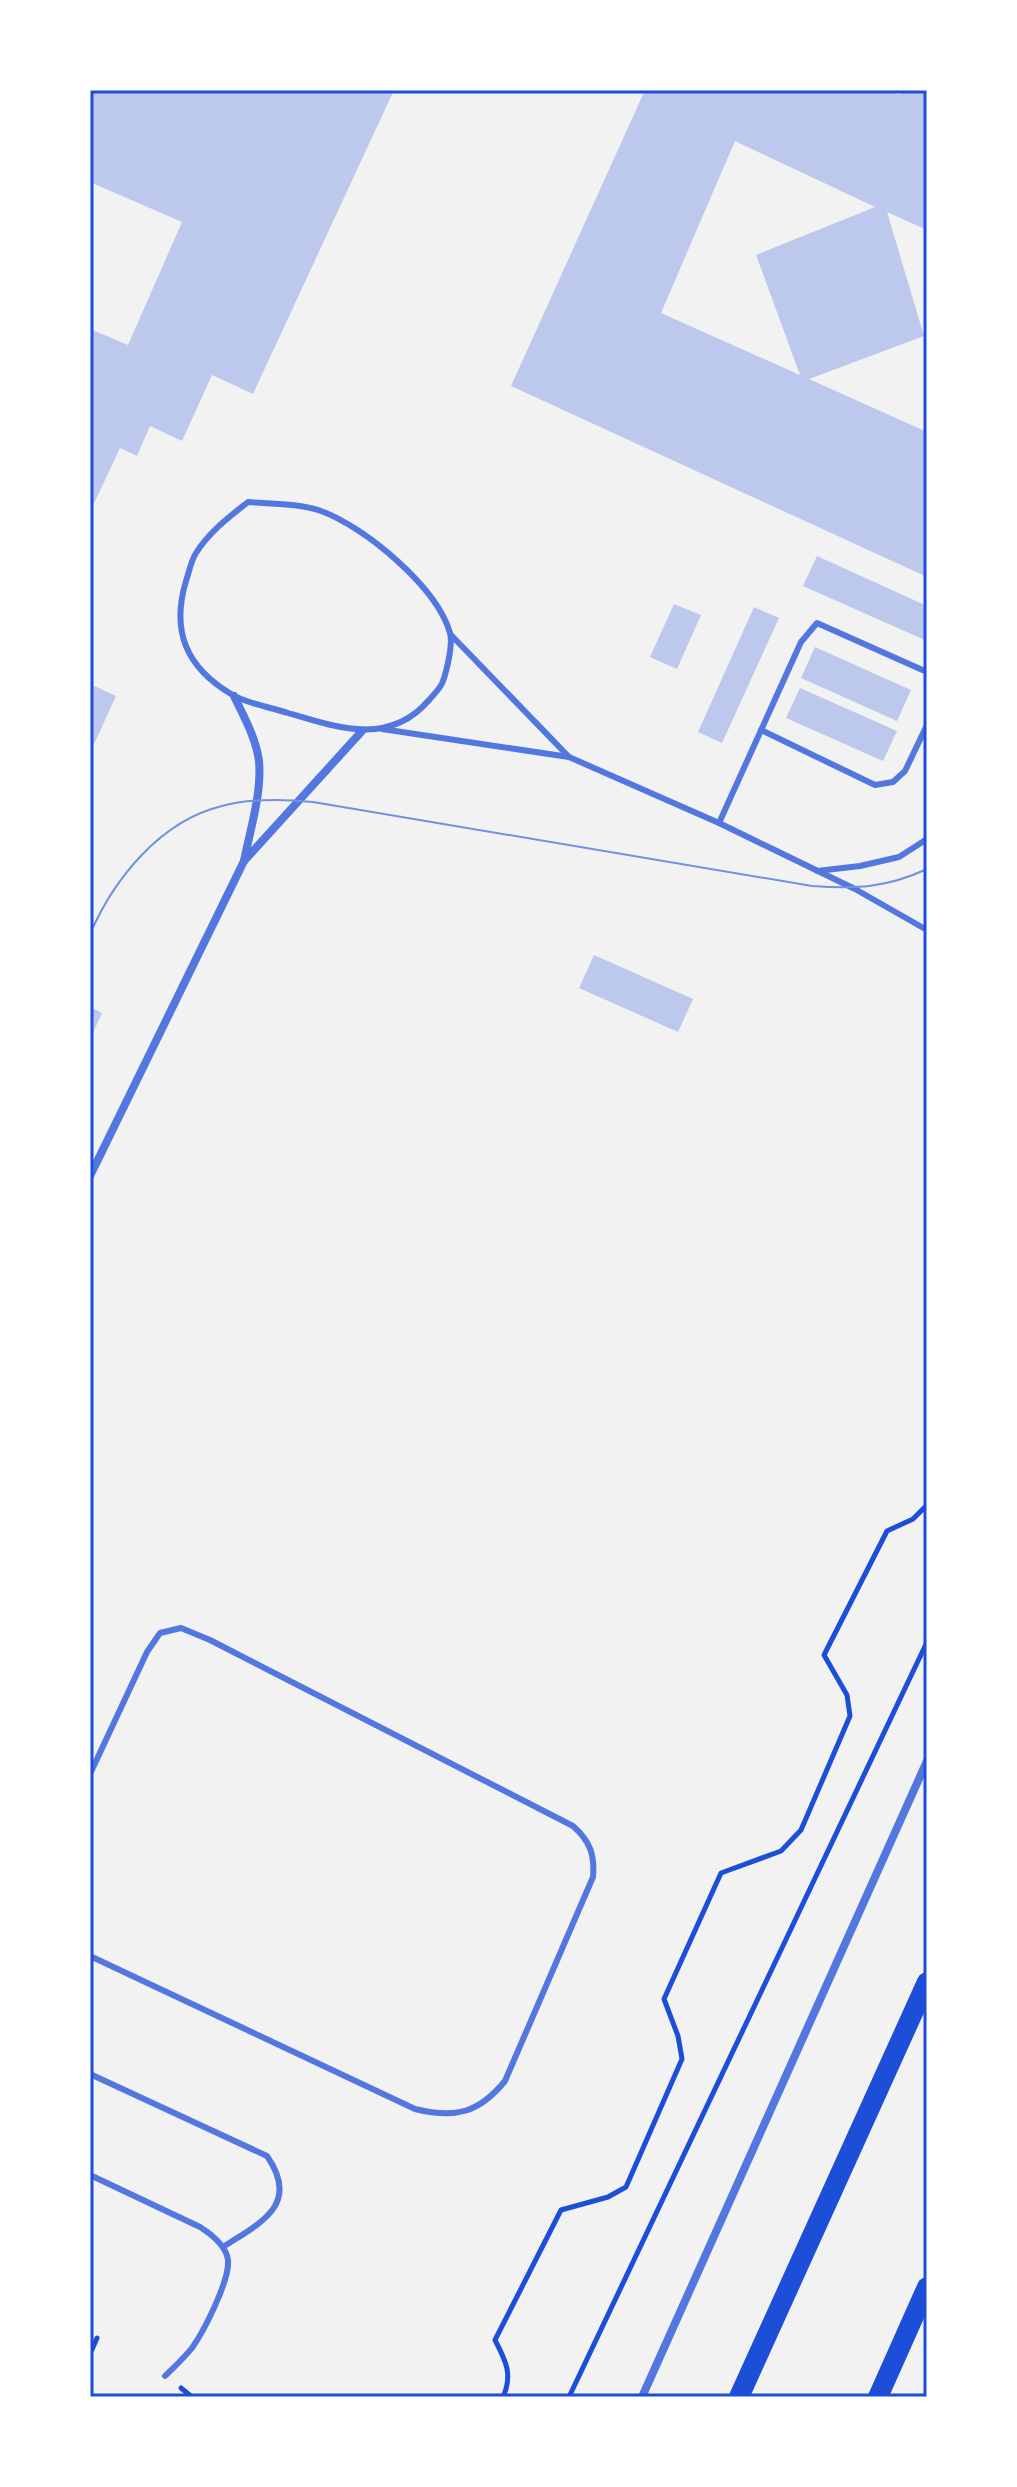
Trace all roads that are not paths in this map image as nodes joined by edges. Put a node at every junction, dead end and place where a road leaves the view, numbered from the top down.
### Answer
1 (451, 635) junction
2 (927, 672) edge
3 (234, 696) junction
4 (927, 725) edge
5 (382, 729) junction
6 (761, 730) junction
7 (362, 731) junction
8 (569, 757) junction
9 (719, 823) junction
10 (927, 839) edge
11 (244, 861) junction
12 (814, 872) junction
13 (927, 930) edge
14 (90, 1176) edge
15 (927, 1761) edge
16 (90, 1774) edge
17 (90, 1956) edge
18 (927, 1982) edge
19 (90, 2074) edge
20 (90, 2175) edge
21 (223, 2247) junction
22 (927, 2287) edge
23 (165, 2376) dead end
24 (642, 2397) edge
25 (739, 2397) edge
26 (878, 2397) edge

1 - 3 lane
1 - 5 lane
1 - 8 lane
2 - 6 lane
3 - 7 lane
3 - 11 street
4 - 6 lane
5 - 7 lane
5 - 8 lane
6 - 9 lane
7 - 11 street
8 - 9 lane
9 - 12 lane
10 - 12 lane
11 - 14 street
12 - 13 lane
15 - 24 street
16 - 17 lane
18 - 25 main road
19 - 21 lane
20 - 21 lane
21 - 23 lane
22 - 26 main road

